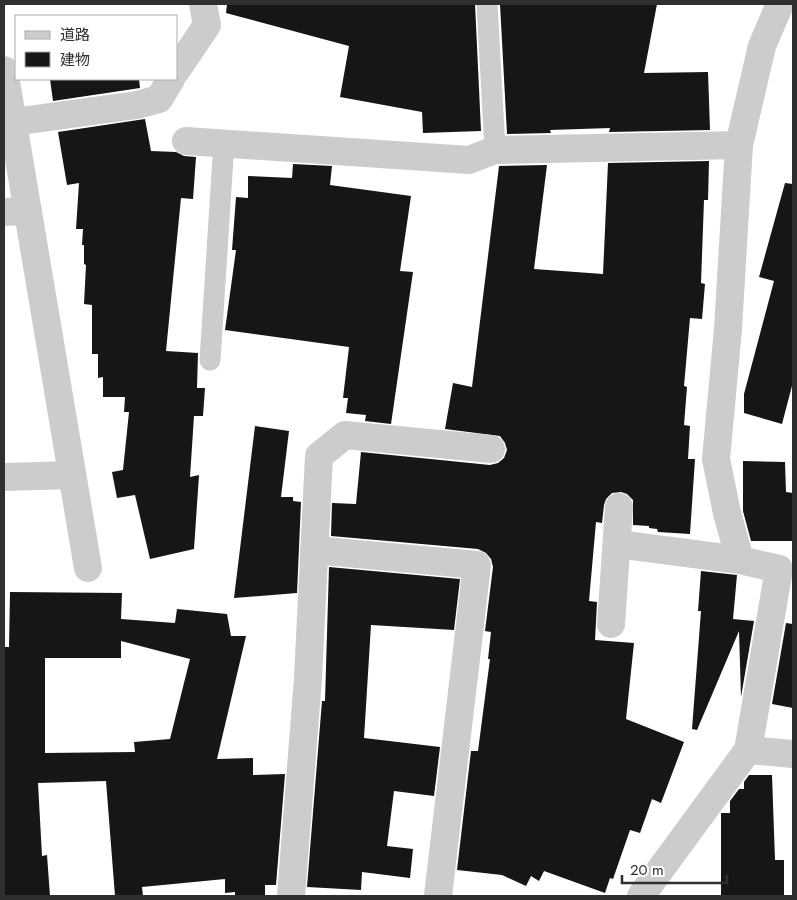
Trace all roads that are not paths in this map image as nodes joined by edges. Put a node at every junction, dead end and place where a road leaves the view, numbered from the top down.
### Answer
1 (203, 4) edge
2 (487, 4) edge
3 (780, 4) edge
4 (178, 68) edge
5 (4, 70) edge
6 (171, 80) edge
7 (13, 122) junction
8 (186, 140) dead end
9 (224, 142) junction
10 (739, 145) junction
11 (495, 150) junction
12 (16, 212) edge
13 (210, 360) dead end
14 (491, 449) dead end
15 (72, 475) junction
16 (4, 477) edge
17 (620, 507) dead end
18 (617, 544) junction
19 (314, 550) junction
20 (740, 560) junction
21 (88, 568) dead end
22 (611, 624) dead end
23 (748, 750) junction
24 (793, 754) edge
25 (290, 896) edge
26 (438, 896) edge
27 (641, 896) edge

1 - 4 street
2 - 11 lane
3 - 10 street
5 - 7 street
6 - 7 street
7 - 12 street
8 - 9 street
9 - 11 street
9 - 13 lane
10 - 11 street
10 - 20 street
12 - 15 street
14 - 19 street
15 - 16 street
15 - 21 street
17 - 18 street
18 - 20 street
18 - 22 street
19 - 25 street
19 - 26 street
20 - 23 street
23 - 24 street
23 - 27 street

